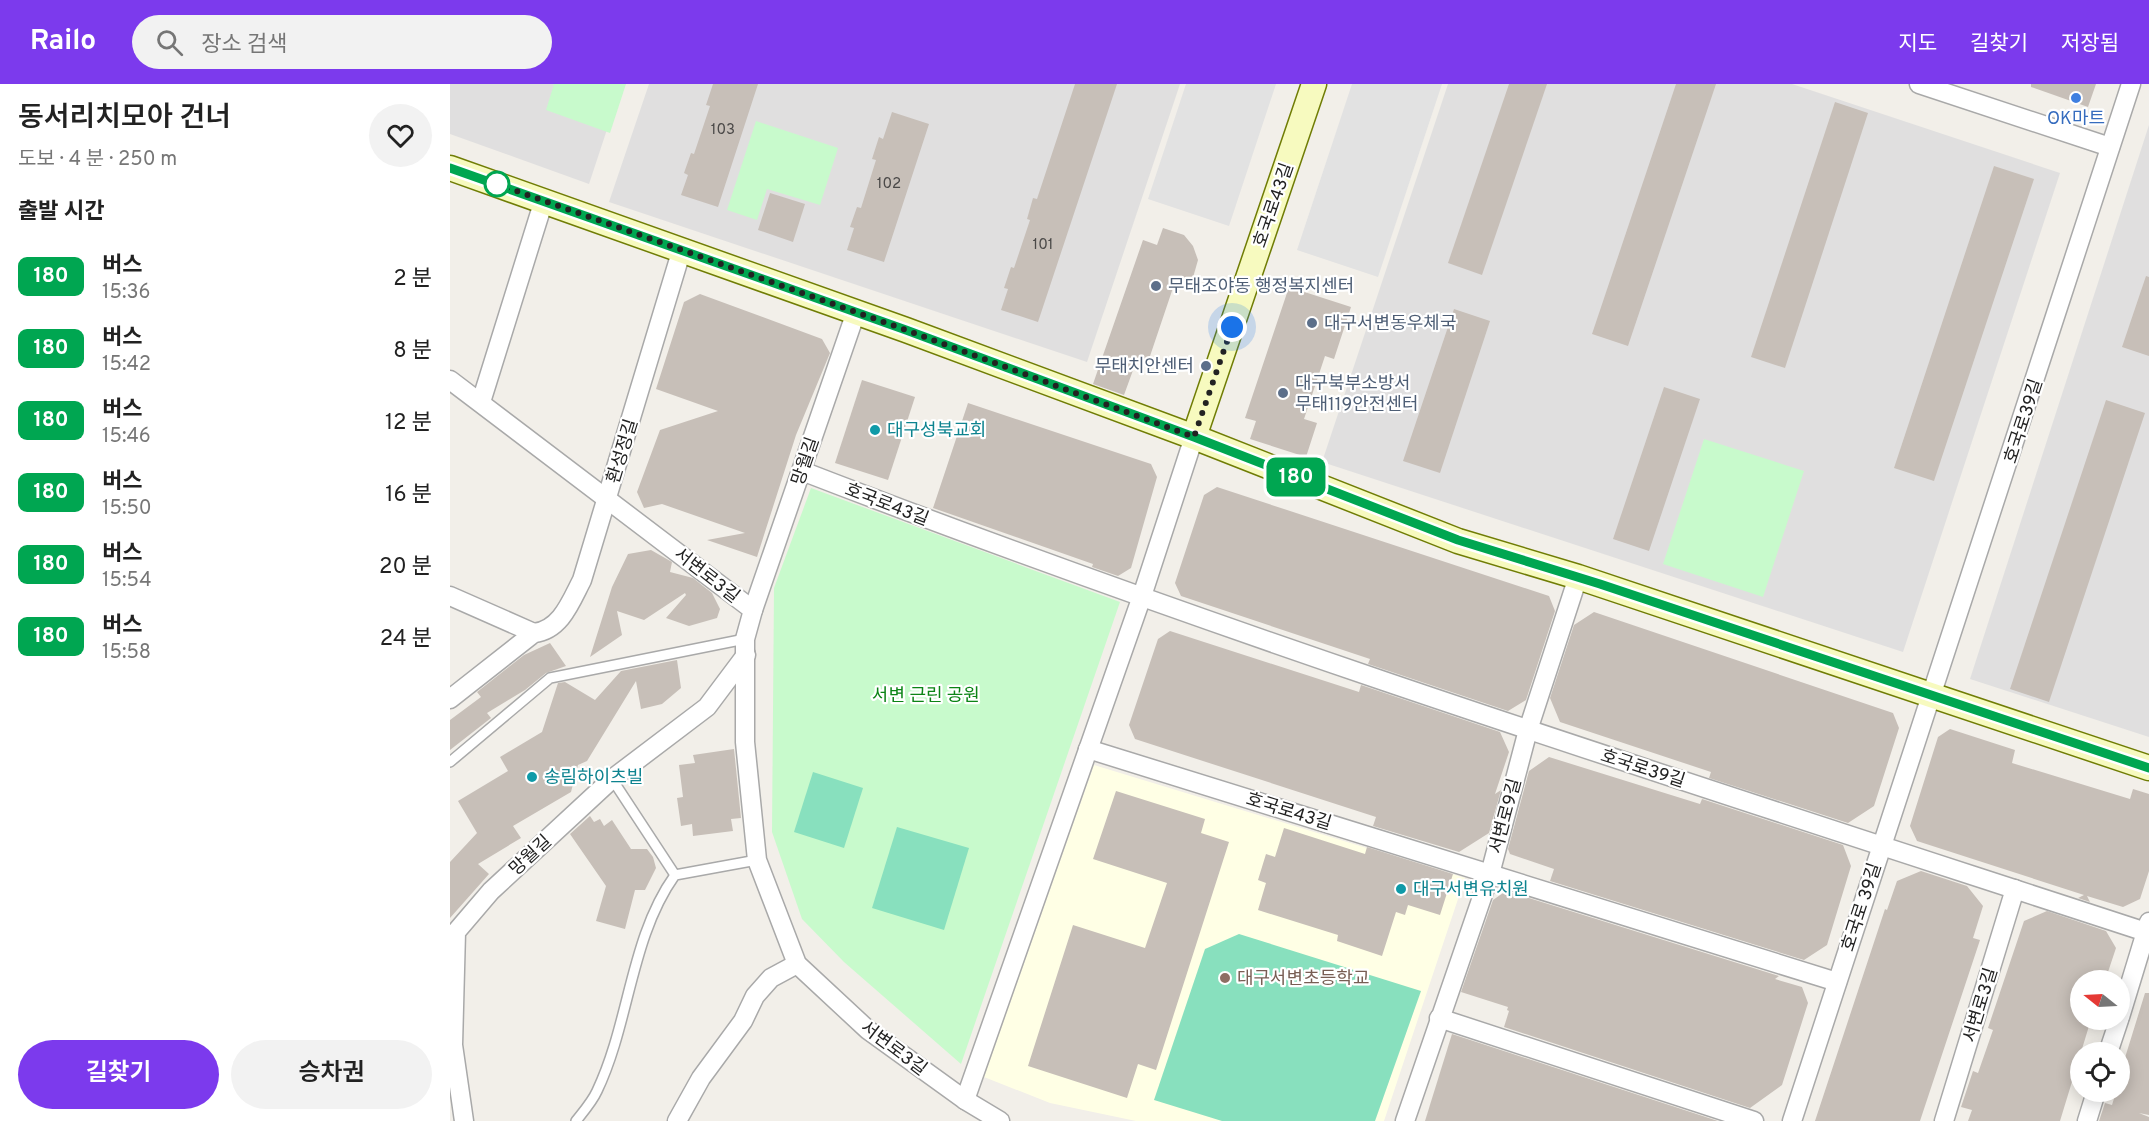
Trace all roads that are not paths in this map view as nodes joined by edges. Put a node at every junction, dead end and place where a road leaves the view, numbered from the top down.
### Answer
1 (1314, 84) edge
2 (1919, 84) edge
3 (2131, 84) edge
4 (1953, 89) edge
5 (2110, 147) junction
6 (450, 168) edge
7 (544, 200) junction
8 (682, 249) junction
9 (856, 312) junction
10 (453, 388) edge
11 (481, 402) junction
12 (1194, 437) junction
13 (802, 471) junction
14 (608, 498) junction
15 (1578, 577) junction
16 (450, 596) edge
17 (1141, 599) junction
18 (753, 610) junction
19 (534, 633) junction
20 (746, 647) junction
21 (1931, 694) junction
22 (450, 699) edge
23 (1528, 730) junction
24 (1088, 749) junction
25 (450, 762) edge
26 (2149, 768) edge
27 (612, 779) junction
28 (1880, 847) junction
29 (757, 860) junction
30 (1490, 873) junction
31 (675, 875) junction
32 (2015, 890) junction
33 (2147, 927) edge
34 (797, 964) junction
35 (1837, 982) junction
36 (2130, 983) edge
37 (1439, 1018) junction
38 (965, 1100) junction
39 (2093, 1102) edge
40 (465, 1121) edge
41 (576, 1121) edge
42 (677, 1121) edge
43 (1000, 1121) edge
44 (1405, 1121) edge
45 (1754, 1121) edge
46 (1792, 1121) edge
47 (1944, 1121) edge
48 (2087, 1121) edge

1 - 12 main road, 호국로43길
2 - 4 street
3 - 5 street, 호국로39길
4 - 5 street
5 - 21 street, 호국로39길
6 - 7 main road
7 - 8 main road
7 - 11 street
8 - 9 main road
8 - 14 street, 환성정길
9 - 12 main road
9 - 13 street, 망월길
10 - 11 street, 서변로3길
11 - 14 street, 서변로3길
12 - 15 main road
12 - 17 street, 호국로43길
13 - 17 street, 호국로43길
13 - 18 street, 망월길
14 - 18 street, 서변로3길
14 - 19 street, 환성정길
15 - 21 main road
15 - 23 street, 서변로9길
16 - 19 street
17 - 23 street, 호국로39길
17 - 24 street, 호국로43길
18 - 20 street, 서변로3길
19 - 22 street, 환성정길
20 - 25 lane
20 - 27 street, 망월길
20 - 29 street, 서변로3길
21 - 26 main road
21 - 28 street, 호국로 39길
23 - 28 street, 호국로39길
23 - 30 street, 서변로9길
24 - 30 street, 호국로43길
24 - 38 street, 호국로43길
27 - 31 lane
27 - 40 street, 망월길
28 - 32 street, 호국로39길
28 - 35 street, 호국로 39길
29 - 31 lane
29 - 34 street, 서변로3길
30 - 35 street
30 - 37 street, 서변로9길
31 - 41 lane
32 - 33 street, 호국로39길
32 - 47 street, 서변로3길
33 - 36 street
34 - 38 street, 서변로3길
34 - 42 street
35 - 46 street, 호국로 39길
37 - 44 street, 서변로9길
37 - 45 street
38 - 43 street, 서변로3길
39 - 48 street

